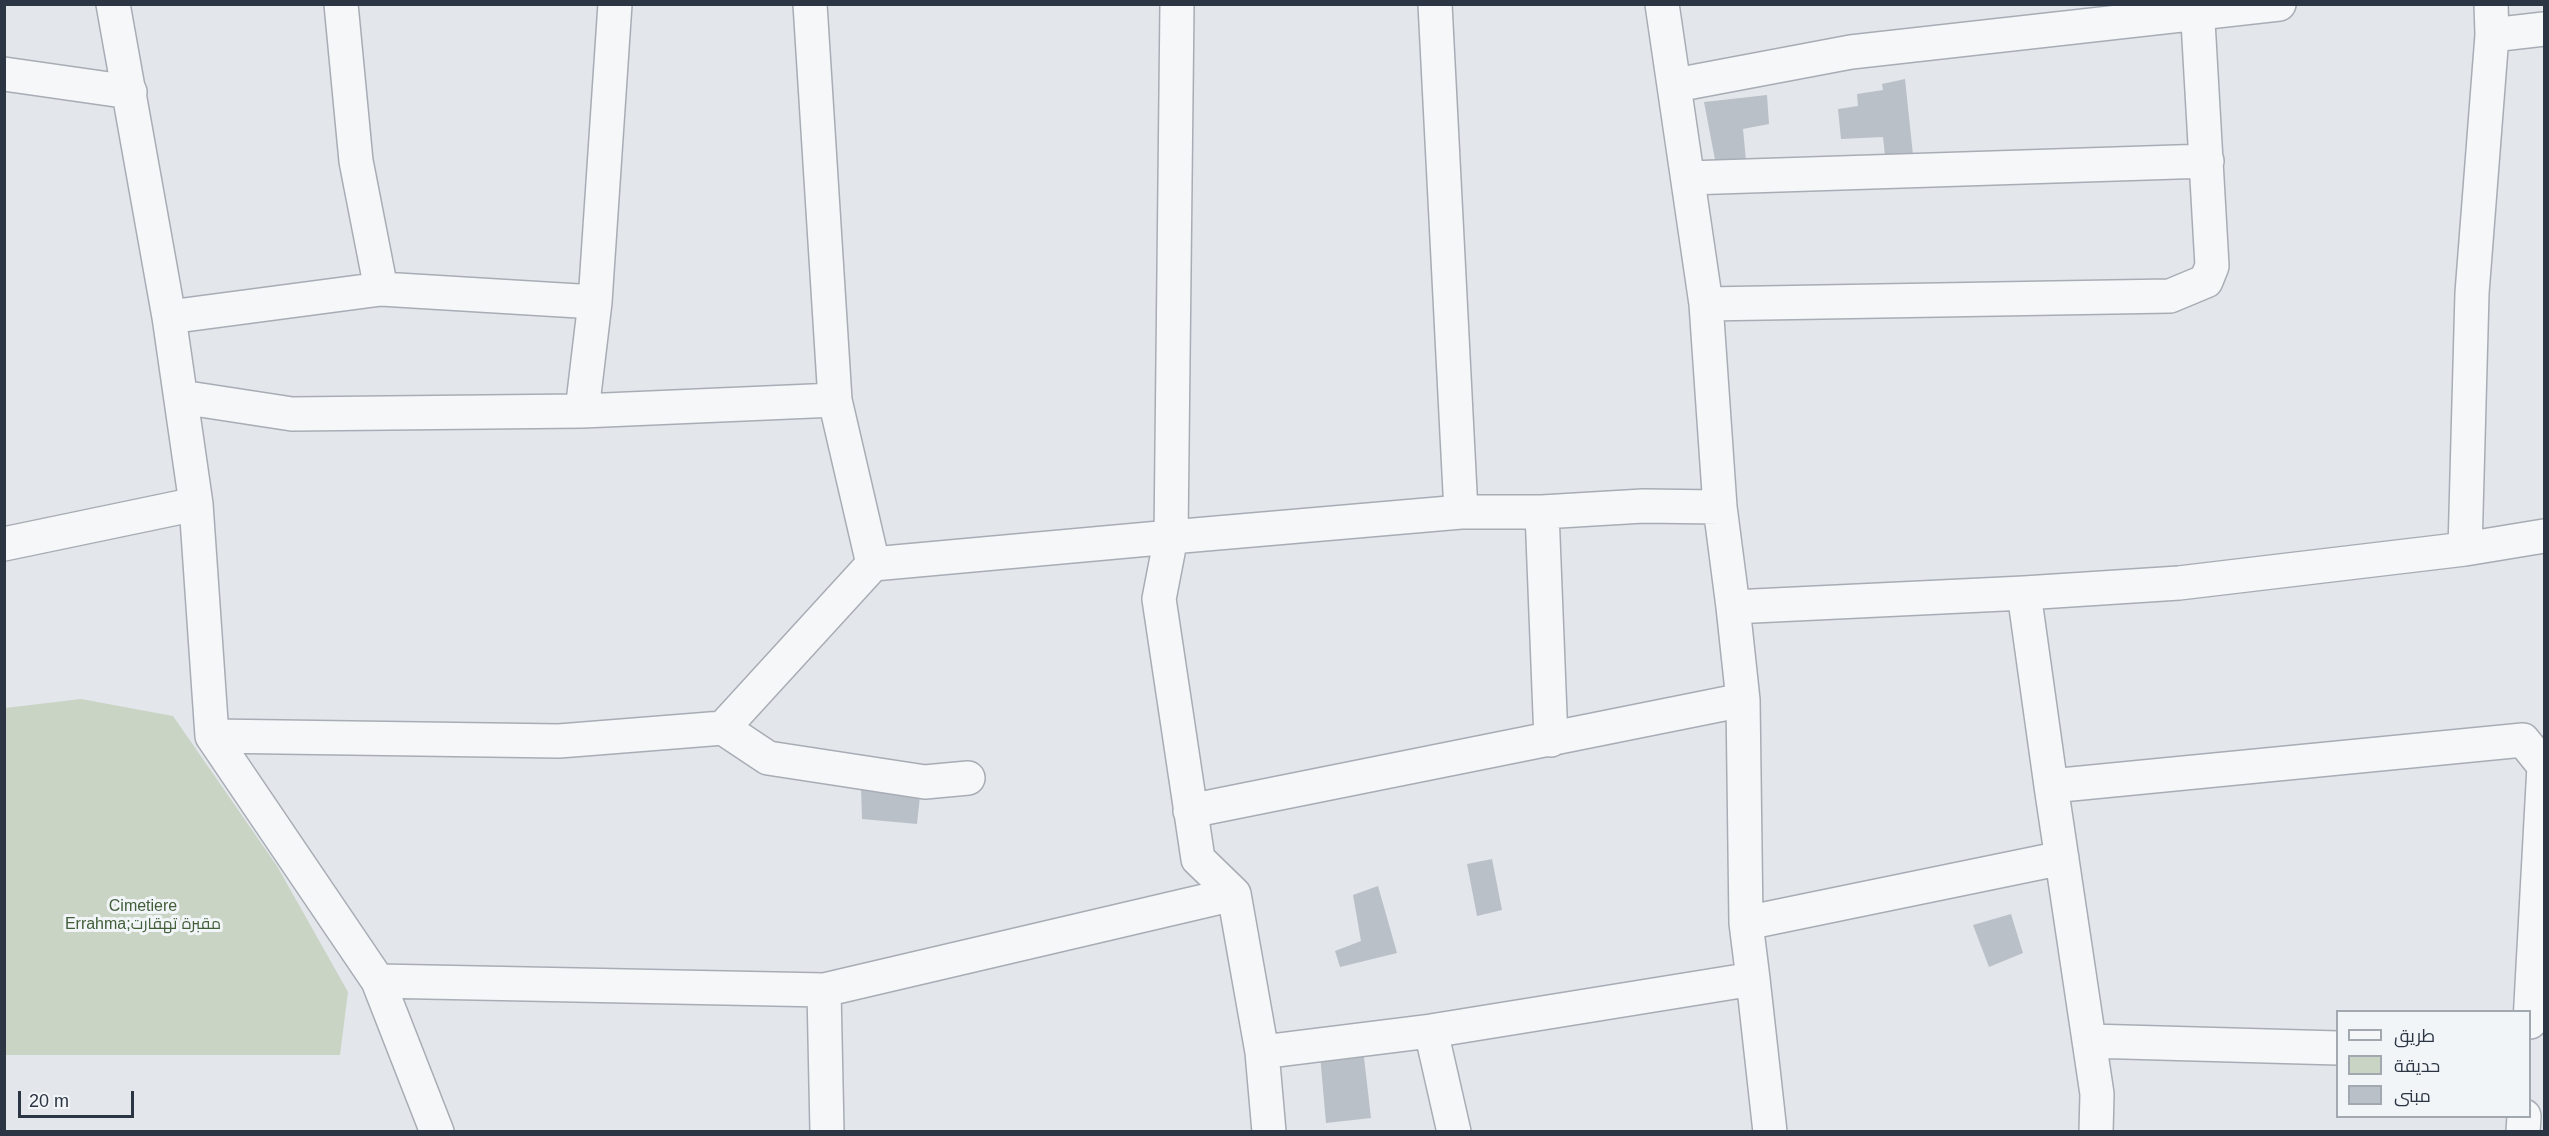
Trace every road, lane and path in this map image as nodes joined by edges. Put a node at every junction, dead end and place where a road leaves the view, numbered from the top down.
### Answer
1 (113, 4) edge
2 (341, 4) edge
3 (615, 4) edge
4 (810, 4) edge
5 (1177, 4) edge
6 (1435, 4) edge
7 (1662, 4) edge
8 (2279, 4) edge
9 (2198, 9) edge
10 (2492, 20) edge
11 (2544, 29) edge
12 (4, 74) edge
13 (1676, 85) junction
14 (130, 92) junction
15 (2206, 161) junction
16 (1688, 178) junction
17 (381, 289) junction
18 (595, 302) junction
19 (1706, 303) junction
20 (169, 317) junction
21 (181, 397) junction
22 (836, 399) junction
23 (582, 411) junction
24 (196, 504) junction
25 (1720, 507) junction
26 (1461, 512) junction
27 (1542, 512) junction
28 (2544, 536) edge
29 (1172, 537) junction
30 (4, 544) edge
31 (2465, 549) junction
32 (873, 564) junction
33 (2024, 593) junction
34 (1733, 607) junction
35 (1743, 700) junction
36 (723, 728) junction
37 (212, 736) junction
38 (1551, 740) junction
39 (968, 778) dead end
40 (2050, 786) junction
41 (1190, 811) junction
42 (2062, 858) junction
43 (1234, 894) junction
44 (1746, 922) junction
45 (1752, 980) junction
46 (378, 981) junction
47 (824, 990) junction
48 (2530, 1010) edge
49 (1431, 1031) junction
50 (2090, 1041) junction
51 (2336, 1048) edge
52 (1262, 1052) junction
53 (437, 1131) edge
54 (827, 1131) edge
55 (1269, 1131) edge
56 (1454, 1131) edge
57 (1770, 1131) edge
58 (2096, 1131) edge

1 - 14 street
2 - 17 street
3 - 18 street
4 - 22 street
5 - 29 street
6 - 26 street
7 - 13 street
8 - 9 street
9 - 13 street
9 - 15 street
10 - 11 street
10 - 31 street
12 - 14 street
13 - 16 street
14 - 20 street
15 - 16 street
15 - 19 street
16 - 19 street
17 - 18 street
17 - 20 street
18 - 23 street
19 - 25 street
20 - 21 street
21 - 23 street
21 - 24 street
22 - 23 street
22 - 32 street
24 - 30 street
24 - 37 street
25 - 27 street
25 - 34 street
26 - 27 street
26 - 29 street
27 - 38 street
28 - 31 street
29 - 32 street
29 - 41 street
31 - 33 street
32 - 36 street
33 - 34 street
33 - 40 street
34 - 35 street
35 - 38 street
35 - 44 street
36 - 37 street
36 - 39 street
37 - 46 street
38 - 41 street
40 - 42 street
40 - 48 street
41 - 43 street
42 - 44 street
42 - 50 street
43 - 47 street
43 - 52 street
44 - 45 street
45 - 49 street
45 - 57 street
46 - 47 street
46 - 53 street
47 - 54 street
49 - 52 street
49 - 56 street
50 - 51 street
50 - 58 street
52 - 55 street

